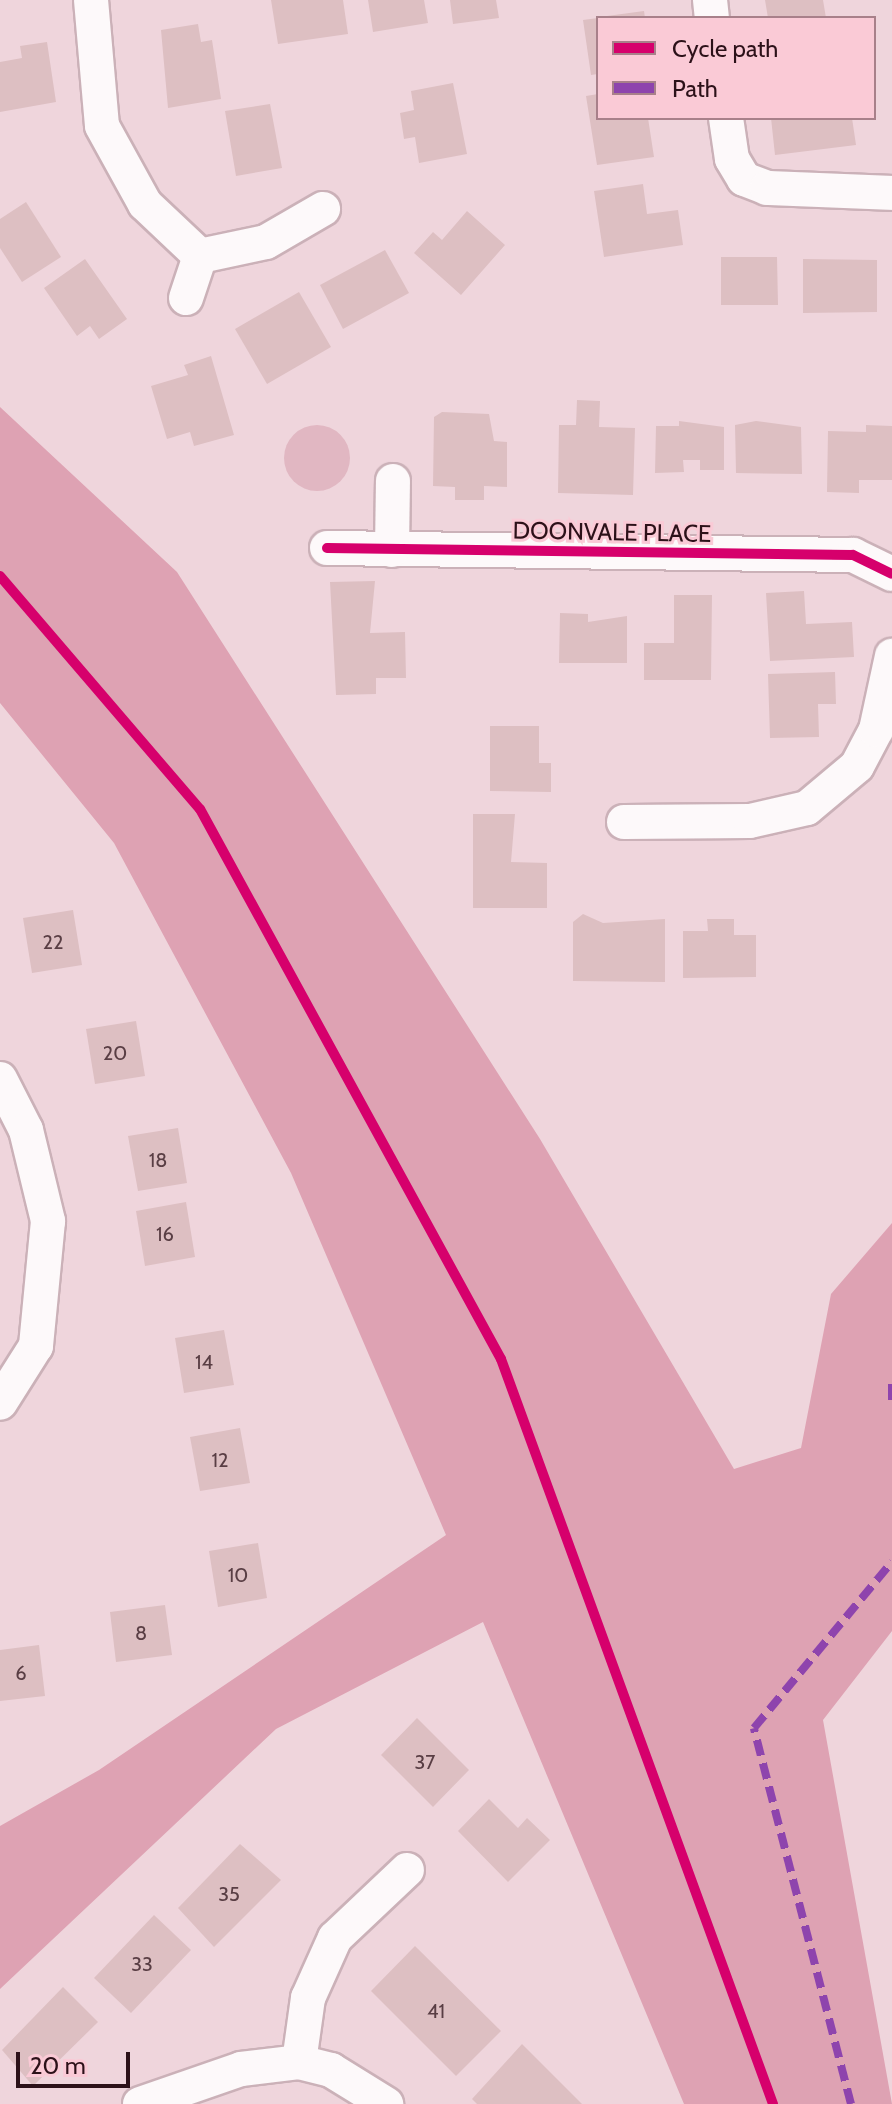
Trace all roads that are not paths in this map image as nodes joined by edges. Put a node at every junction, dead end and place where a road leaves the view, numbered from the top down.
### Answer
1 (91, 0) edge
2 (726, 120) edge
3 (892, 193) edge
4 (323, 209) dead end
5 (200, 256) junction
6 (186, 298) dead end
7 (393, 481) dead end
8 (327, 548) dead end
9 (392, 550) junction
10 (892, 574) edge
11 (892, 656) edge
12 (624, 822) dead end
13 (0, 1079) edge
14 (0, 1403) edge
15 (407, 1870) dead end
16 (299, 2062) junction
17 (140, 2104) edge
18 (386, 2104) edge

1 - 5 street
2 - 3 street
4 - 5 street
5 - 6 street
7 - 9 street
8 - 9 street, DOONVALE PLACE
9 - 10 street, DOONVALE PLACE
11 - 12 street
13 - 14 street
15 - 16 street
16 - 17 street
16 - 18 street

